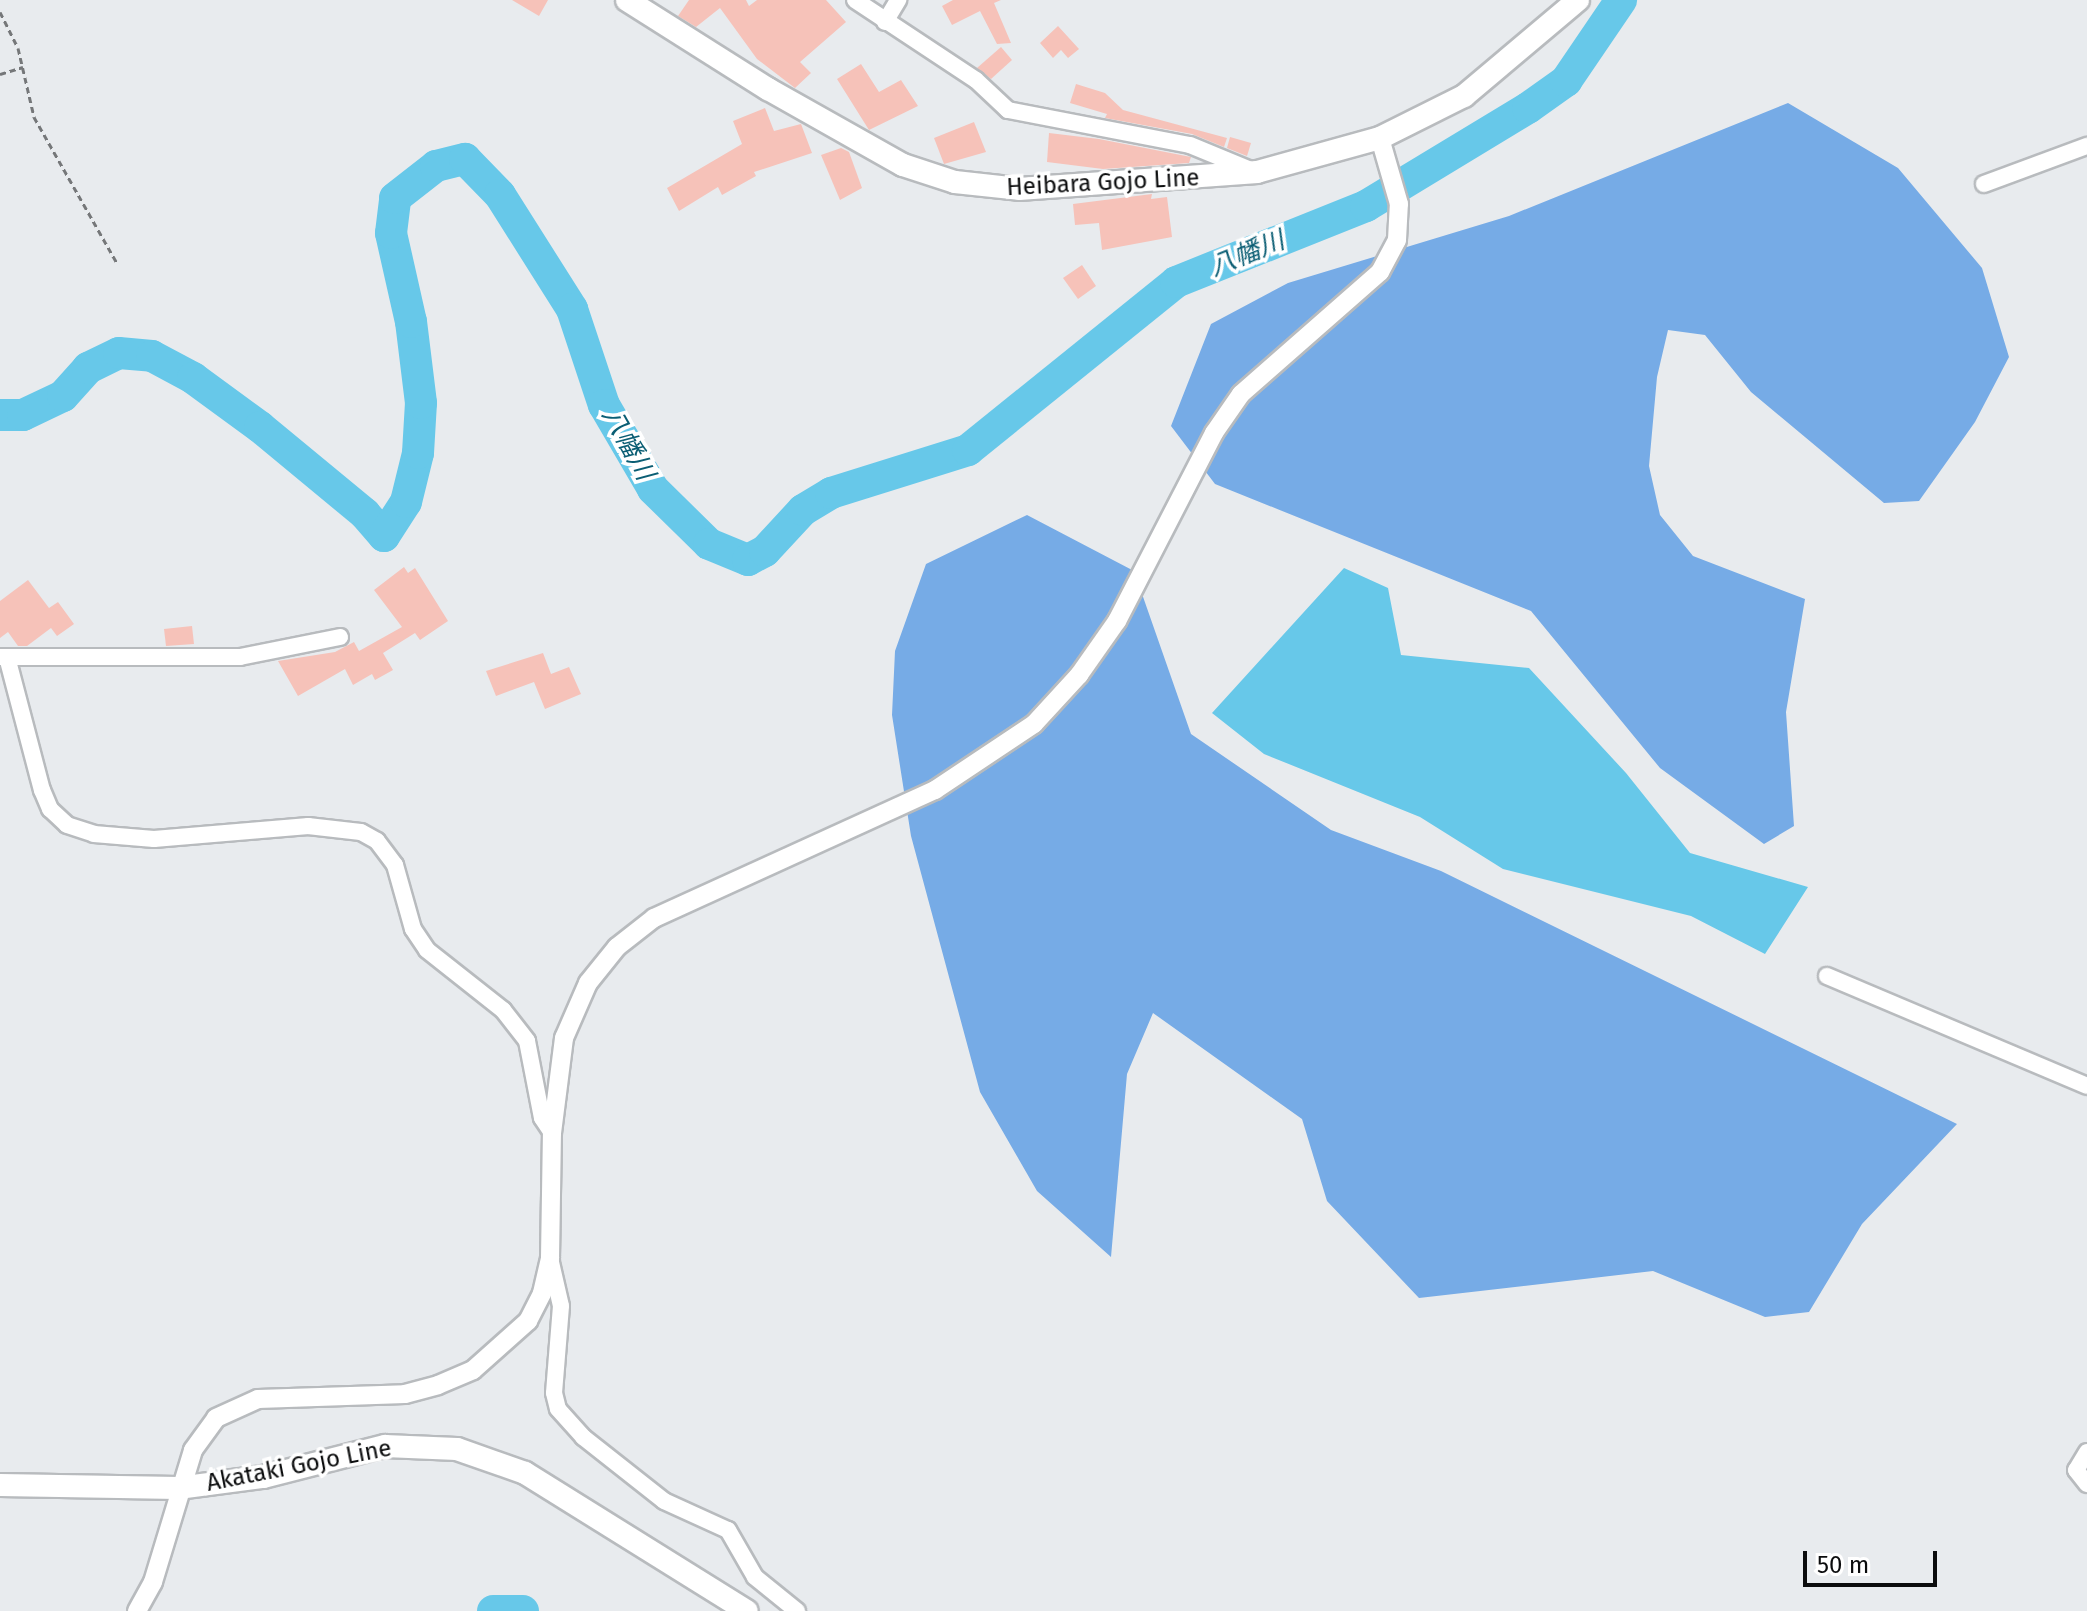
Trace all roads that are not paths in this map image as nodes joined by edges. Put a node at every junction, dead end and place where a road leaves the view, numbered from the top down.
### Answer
1 (627, 0) edge
2 (855, 0) edge
3 (898, 0) edge
4 (1578, 0) edge
5 (885, 22) junction
6 (1380, 138) junction
7 (2087, 146) edge
8 (1257, 172) junction
9 (1984, 184) dead end
10 (340, 637) dead end
11 (4, 657) edge
12 (1827, 976) dead end
13 (2087, 1086) edge
14 (552, 1133) junction
15 (550, 1258) junction
16 (2087, 1452) edge
17 (2087, 1484) edge
18 (0, 1485) edge
19 (178, 1488) junction
20 (137, 1611) edge
21 (747, 1611) edge
22 (797, 1611) edge

1 - 8 main road, Heibara Gojo Line
2 - 5 street
3 - 5 street
4 - 6 main road, Heibara Gojo Line
5 - 8 street
6 - 8 main road, Heibara Gojo Line
6 - 14 street
7 - 9 street
10 - 11 street
11 - 14 street
12 - 13 street
14 - 15 street
15 - 19 street
15 - 22 street
16 - 17 street
18 - 19 main road, Akataki Gojo Line
19 - 20 street
19 - 21 main road, Akataki Gojo Line

